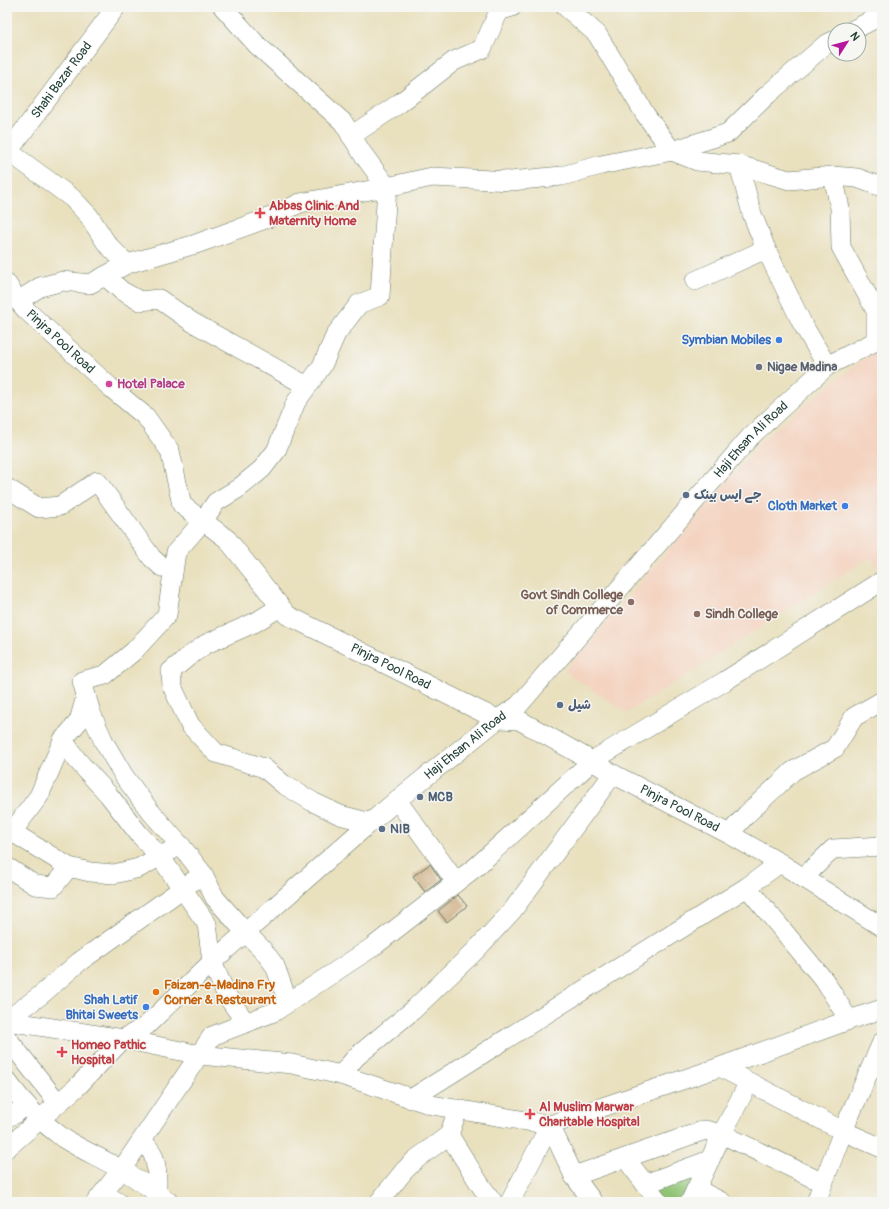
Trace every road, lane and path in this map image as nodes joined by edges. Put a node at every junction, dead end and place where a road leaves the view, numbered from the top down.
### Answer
1 (116, 7) edge
2 (223, 7) edge
3 (566, 7) edge
4 (504, 8) edge
5 (882, 15) edge
6 (867, 23) edge
7 (827, 44) edge
8 (351, 136) junction
9 (7, 147) edge
10 (672, 151) junction
11 (739, 165) junction
12 (833, 176) junction
13 (387, 187) junction
14 (882, 187) edge
15 (766, 249) junction
16 (127, 264) junction
17 (105, 276) junction
18 (695, 281) dead end
19 (7, 284) edge
20 (18, 302) junction
21 (879, 339) edge
22 (827, 366) junction
23 (307, 386) junction
24 (7, 488) edge
25 (203, 521) junction
26 (174, 570) junction
27 (882, 581) edge
28 (280, 607) junction
29 (86, 696) junction
30 (882, 701) edge
31 (498, 719) junction
32 (63, 740) junction
33 (592, 761) junction
34 (613, 774) junction
35 (397, 800) junction
36 (371, 823) junction
37 (729, 834) junction
38 (181, 846) junction
39 (882, 846) edge
40 (161, 858) junction
41 (780, 863) junction
42 (7, 867) edge
43 (69, 867) junction
44 (203, 874) junction
45 (803, 878) junction
46 (456, 882) junction
47 (747, 887) junction
48 (184, 888) junction
49 (882, 927) edge
50 (246, 933) junction
51 (212, 962) junction
52 (288, 1002) junction
53 (882, 1009) edge
54 (7, 1020) edge
55 (849, 1020) junction
56 (246, 1023) junction
57 (7, 1038) edge
58 (123, 1039) junction
59 (882, 1042) edge
60 (200, 1055) junction
61 (720, 1067) junction
62 (877, 1068) edge
63 (341, 1075) junction
64 (7, 1081) edge
65 (749, 1082) junction
66 (411, 1099) junction
67 (58, 1103) junction
68 (26, 1105) junction
69 (458, 1109) junction
70 (9, 1117) edge
71 (40, 1119) junction
72 (550, 1125) junction
73 (843, 1131) junction
74 (24, 1134) junction
75 (722, 1134) junction
76 (449, 1135) junction
77 (142, 1140) junction
78 (7, 1148) edge
79 (882, 1148) edge
80 (626, 1159) junction
81 (710, 1160) junction
82 (122, 1169) junction
83 (574, 1176) junction
84 (645, 1184) junction
85 (693, 1196) edge
86 (823, 1196) edge
87 (106, 1199) edge
88 (160, 1199) edge
89 (379, 1202) edge
90 (493, 1202) edge
91 (510, 1202) edge
92 (593, 1202) edge
93 (659, 1202) edge
94 (722, 1202) edge

1 - 9 street, Shahi Bazar Road
2 - 8 street
3 - 10 street
4 - 8 street
5 - 6 street
7 - 10 street
8 - 13 street
9 - 16 street
10 - 11 street
10 - 13 street
11 - 12 street
11 - 15 street
12 - 14 street
12 - 21 street
13 - 16 street
13 - 23 street
15 - 18 street
15 - 22 street
16 - 17 street
17 - 20 street
17 - 23 street
19 - 20 street, Pinjra Pool Road
20 - 25 street, Pinjra Pool Road
21 - 22 street, Haji Ehsan Ali Road
22 - 31 street, Haji Ehsan Ali Road
23 - 25 street
24 - 26 street
25 - 26 street
25 - 28 street, Pinjra Pool Road
26 - 29 street
27 - 33 street
28 - 31 street, Pinjra Pool Road
28 - 36 street
29 - 32 street
29 - 38 street
30 - 37 street
31 - 33 street, Pinjra Pool Road
31 - 35 street, Haji Ehsan Ali Road
32 - 40 street
32 - 43 street
33 - 34 street, Pinjra Pool Road
33 - 46 street
34 - 37 street, Pinjra Pool Road
34 - 63 street
35 - 36 street, Haji Ehsan Ali Road
35 - 46 street
36 - 50 street, Haji Ehsan Ali Road
37 - 41 street, Pinjra Pool Road
38 - 40 street
38 - 44 street
39 - 45 street
40 - 43 street
40 - 48 street
41 - 45 street, Pinjra Pool Road
41 - 47 street
42 - 43 street
44 - 48 street
44 - 50 street
45 - 49 street, Pinjra Pool Road
46 - 52 street
47 - 55 street
47 - 66 street
48 - 51 street
48 - 54 street
50 - 51 street, Haji Ehsan Ali Road
50 - 52 street
51 - 56 street
51 - 58 street, Haji Ehsan Ali Road
52 - 56 street
53 - 55 street
54 - 58 street
55 - 61 street
56 - 60 street
57 - 67 street
58 - 60 street
58 - 67 street, Haji Ehsan Ali Road
59 - 62 street
60 - 63 street
60 - 77 street
61 - 65 street
61 - 72 street
62 - 73 street
63 - 66 street
64 - 68 street
65 - 73 street
65 - 75 street
66 - 69 street
67 - 71 street, Haji Ehsan Ali Road
68 - 70 street
68 - 71 street
69 - 72 street
69 - 76 street
70 - 74 street
71 - 74 street, Haji Ehsan Ali Road
71 - 82 street
72 - 83 street
72 - 91 street
73 - 79 street
73 - 86 street
74 - 78 street, Haji Ehsan Ali Road
75 - 80 street
75 - 81 street
75 - 86 street
76 - 89 street
76 - 90 street
77 - 82 street
77 - 88 street
80 - 83 street
80 - 84 street
81 - 84 street
81 - 85 street
82 - 87 street
82 - 88 street
83 - 92 street
84 - 93 street
85 - 94 street

